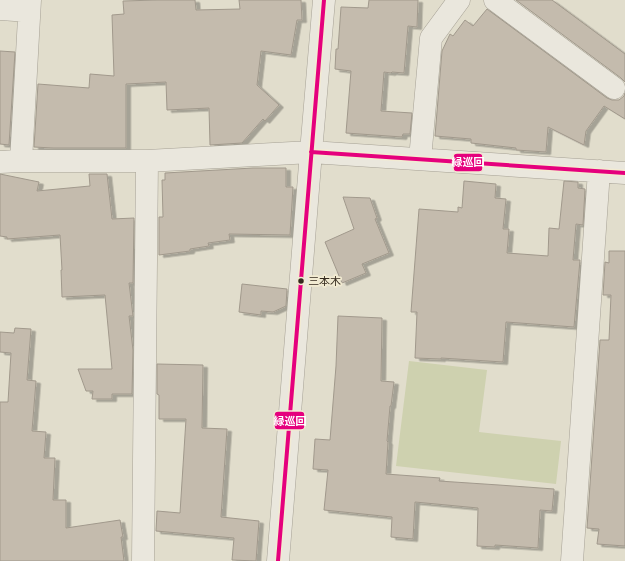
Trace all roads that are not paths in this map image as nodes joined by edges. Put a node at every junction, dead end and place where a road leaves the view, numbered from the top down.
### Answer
1 (324, 0) edge
2 (459, 0) edge
3 (495, 0) edge
4 (29, 5) edge
5 (0, 10) edge
6 (614, 88) dead end
7 (311, 152) junction
8 (420, 159) junction
9 (10, 161) edge
10 (147, 161) junction
11 (599, 171) junction
12 (625, 173) edge
13 (143, 561) edge
14 (278, 561) edge
15 (572, 561) edge

1 - 7 street
2 - 8 street
3 - 6 street
4 - 5 street
4 - 9 street
7 - 8 street
7 - 10 street
7 - 14 street
8 - 11 street
9 - 10 street
10 - 13 street
11 - 12 street
11 - 15 street

